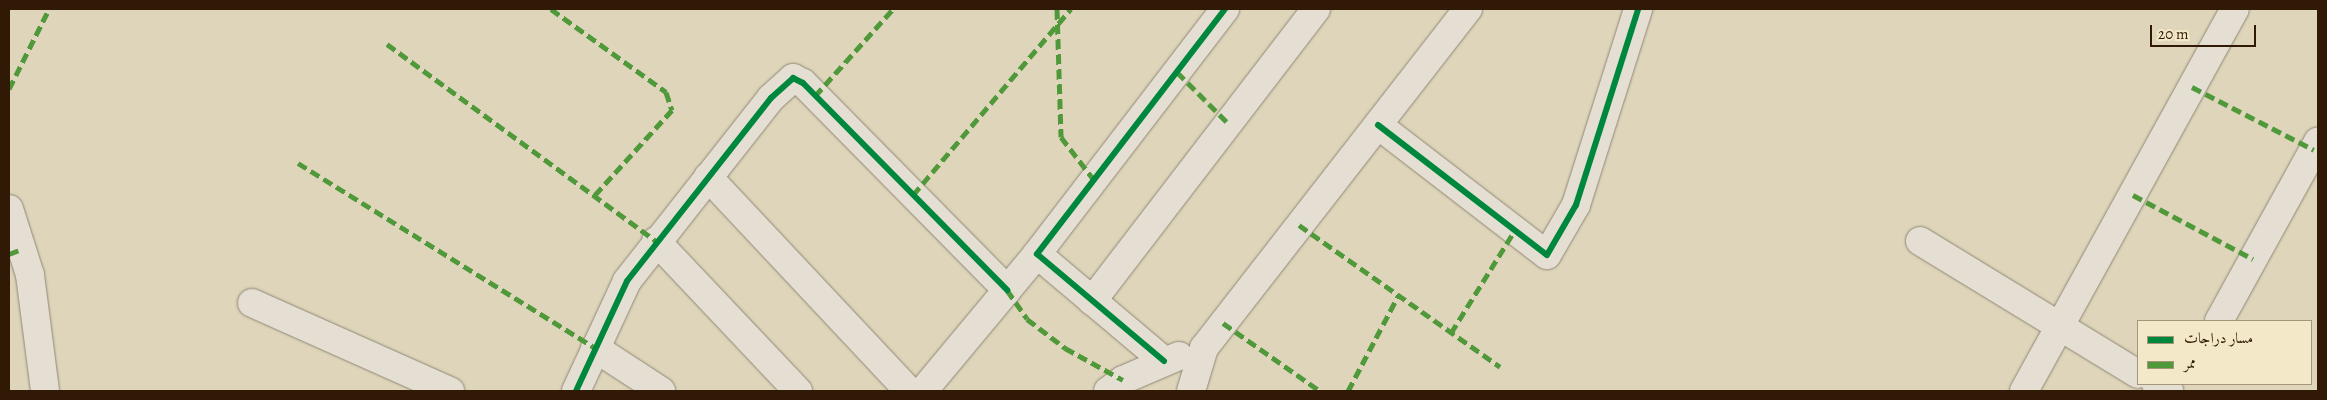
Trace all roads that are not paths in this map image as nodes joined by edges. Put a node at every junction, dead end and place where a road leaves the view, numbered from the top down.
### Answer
1 (1225, 9) edge
2 (1316, 9) edge
3 (1468, 9) edge
4 (1638, 9) edge
5 (2235, 9) edge
6 (1378, 124) junction
7 (2317, 148) edge
8 (708, 177) junction
9 (9, 209) edge
10 (656, 241) junction
11 (1920, 241) dead end
12 (1037, 254) junction
13 (1008, 290) junction
14 (1092, 301) junction
15 (252, 303) dead end
16 (2220, 320) edge
17 (2059, 329) junction
18 (595, 348) junction
19 (1204, 348) junction
20 (1164, 361) junction
21 (2137, 373) edge
22 (2158, 385) edge
23 (45, 391) edge
24 (450, 391) edge
25 (576, 391) edge
26 (661, 391) edge
27 (798, 391) edge
28 (909, 391) edge
29 (923, 391) edge
30 (1108, 391) edge
31 (1191, 391) edge
32 (2024, 391) edge
33 (2169, 391) edge

1 - 12 street
2 - 14 street
3 - 6 street
4 - 6 street
5 - 17 street
6 - 19 street
7 - 16 street
8 - 10 street
8 - 13 street
8 - 28 street
9 - 23 street
10 - 18 street
10 - 27 street
11 - 17 street
12 - 13 street
12 - 14 street
13 - 29 street
14 - 20 street
15 - 24 street
17 - 21 street
17 - 32 street
18 - 25 street
18 - 26 street
19 - 20 street
19 - 31 street
20 - 30 street
22 - 33 street

